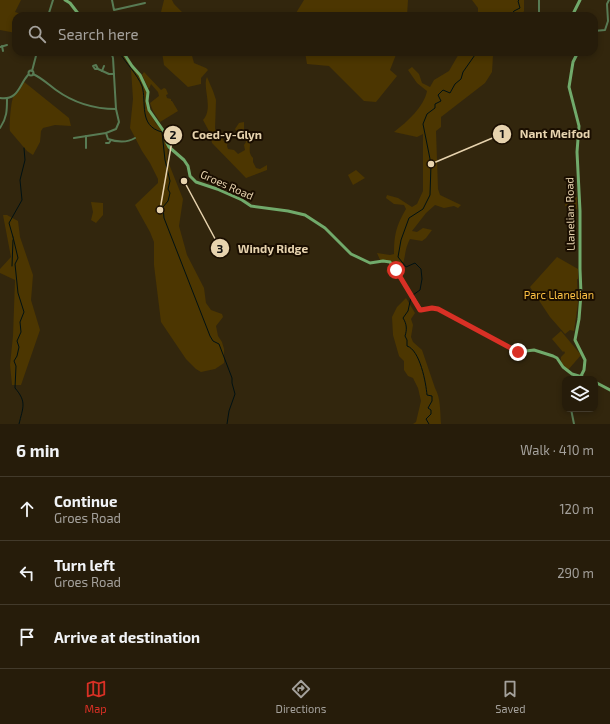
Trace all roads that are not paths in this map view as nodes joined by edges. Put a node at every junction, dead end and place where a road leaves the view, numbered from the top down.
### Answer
1 (53, 0) edge
2 (65, 0) edge
3 (112, 0) edge
4 (539, 0) edge
5 (580, 0) edge
6 (609, 0) edge
7 (145, 4) dead end
8 (49, 12) edge
9 (77, 12) edge
10 (539, 12) edge
11 (574, 12) edge
12 (598, 31) edge
13 (7, 45) dead end
14 (1, 46) edge
15 (3, 51) dead end
16 (36, 56) edge
17 (112, 56) edge
18 (126, 56) edge
19 (576, 56) edge
20 (104, 66) dead end
21 (98, 69) dead end
22 (32, 70) junction
23 (102, 71) junction
24 (28, 74) junction
25 (33, 74) junction
26 (114, 74) junction
27 (0, 98) edge
28 (7, 99) junction
29 (116, 109) junction
30 (0, 128) edge
31 (106, 133) junction
32 (86, 136) junction
33 (74, 138) dead end
34 (135, 138) dead end
35 (110, 140) junction
36 (106, 143) dead end
37 (86, 148) dead end
38 (577, 376) edge
39 (580, 376) edge
40 (598, 384) edge
41 (610, 390) edge
42 (572, 412) edge
43 (574, 424) edge

1 - 8 street
2 - 9 street
3 - 7 street
4 - 10 street
5 - 11 street
6 - 12 street
13 - 14 street
14 - 15 street
16 - 22 street
17 - 26 street
18 - 38 street, Groes Road
19 - 39 street, Llanelian Road
20 - 23 street
21 - 23 street
22 - 24 street
22 - 25 street
23 - 26 street
24 - 25 street
24 - 28 street
25 - 29 street
26 - 29 street
27 - 28 street
28 - 30 street
29 - 31 street
31 - 32 street
31 - 35 street
32 - 33 street
32 - 37 street
34 - 35 street
35 - 36 street
40 - 41 street
42 - 43 street

